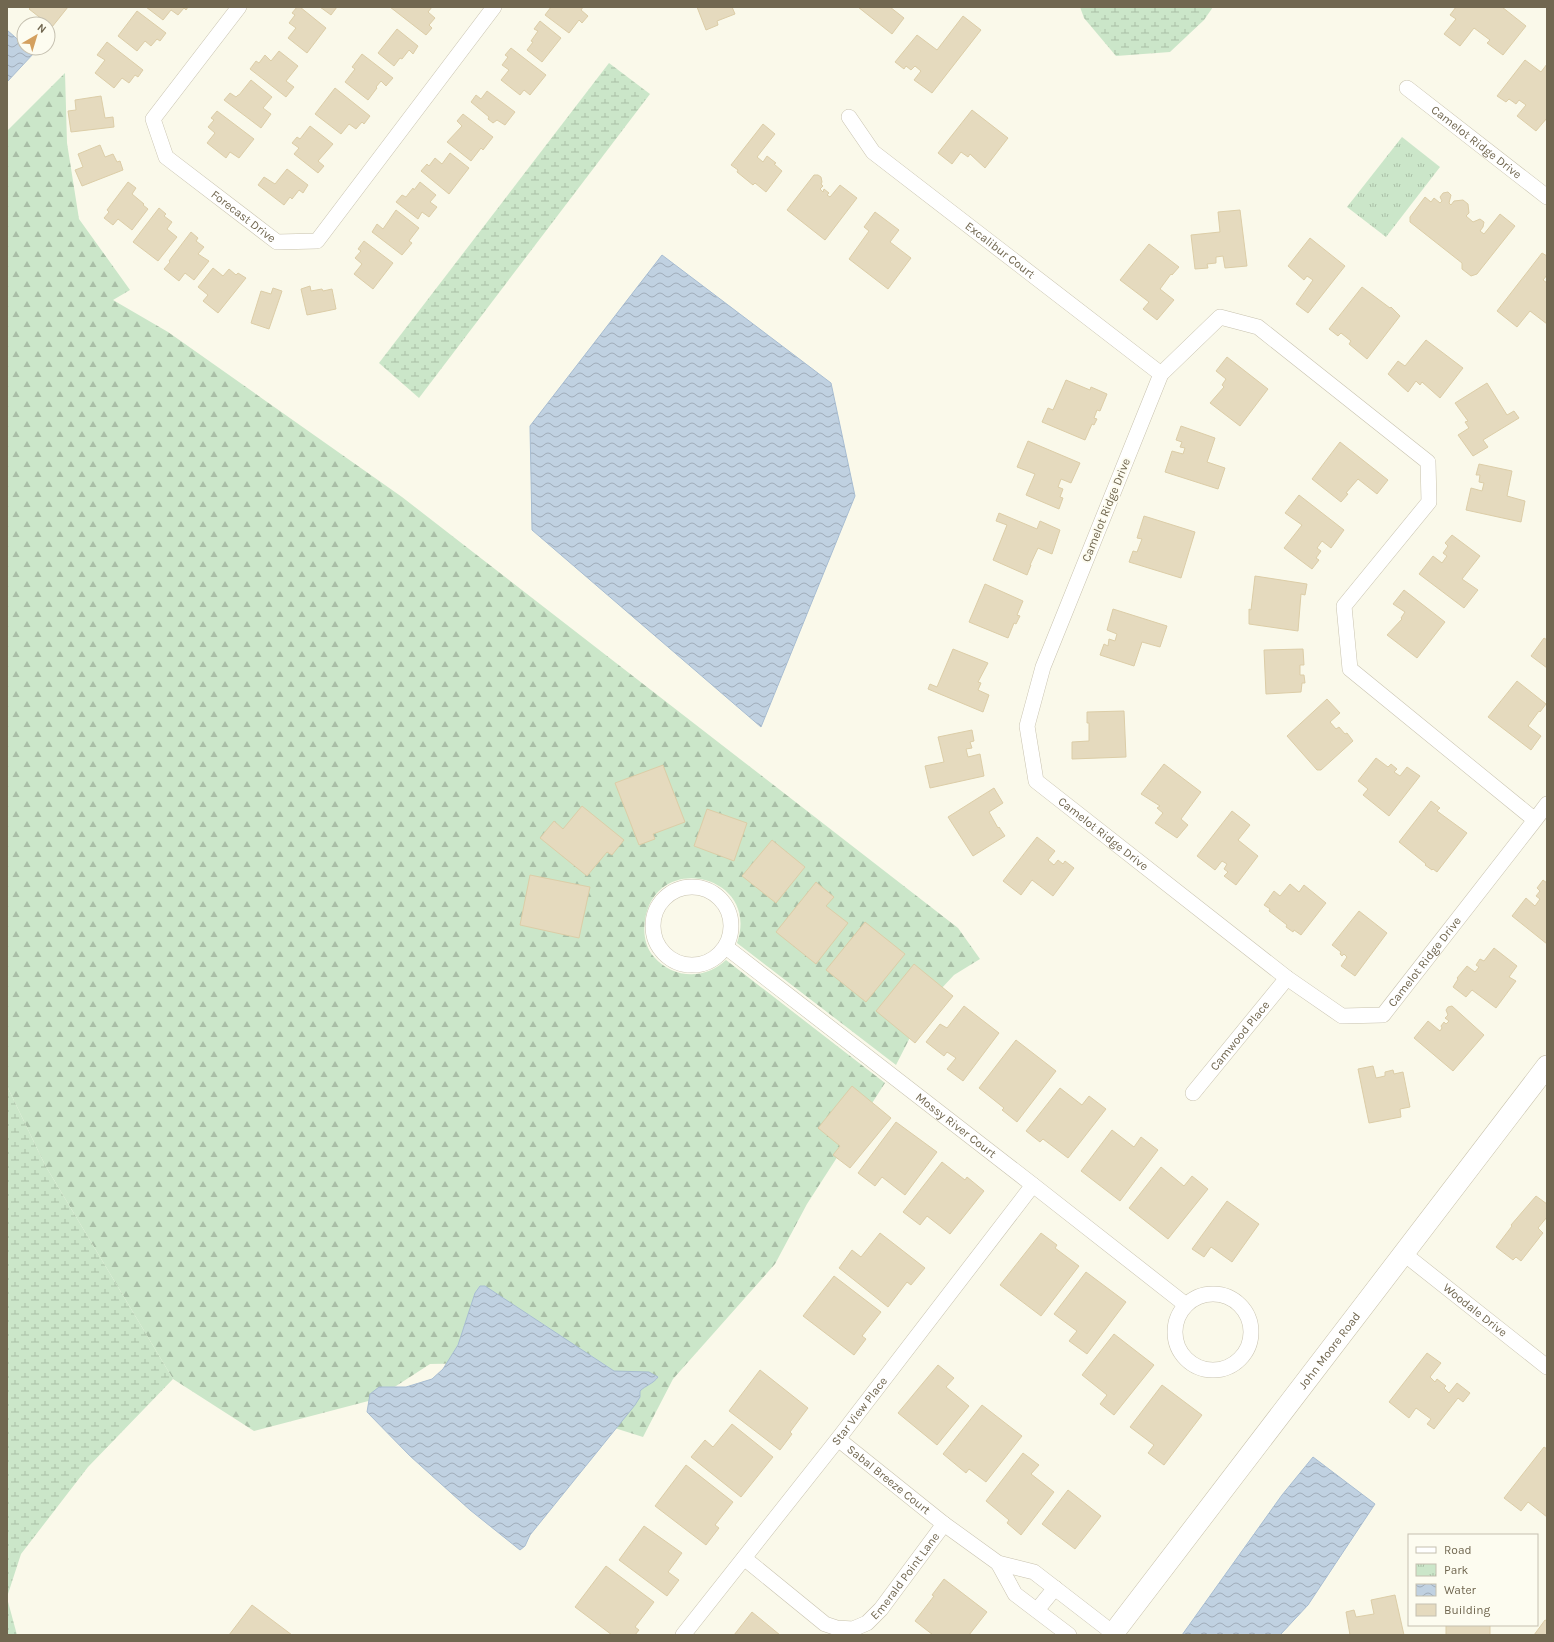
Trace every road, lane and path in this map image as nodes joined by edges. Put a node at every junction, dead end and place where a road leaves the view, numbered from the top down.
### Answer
1 (240, 7) edge
2 (494, 7) edge
3 (1406, 88) dead end
4 (849, 117) dead end
5 (1547, 197) edge
6 (1161, 374) junction
7 (1547, 804) edge
8 (1535, 820) junction
9 (726, 947) junction
10 (1287, 978) junction
11 (1547, 1066) edge
12 (1193, 1093) dead end
13 (1034, 1185) junction
14 (1403, 1253) junction
15 (1186, 1305) junction
16 (1547, 1367) edge
17 (838, 1439) junction
18 (944, 1524) junction
19 (744, 1558) junction
20 (998, 1563) junction
21 (1055, 1588) junction
22 (1037, 1610) junction
23 (1113, 1634) edge
24 (683, 1635) edge
25 (1068, 1635) edge

1 - 2 street, Forecast Drive
3 - 5 street, Camelot Ridge Drive
4 - 6 street, Excalibur Court
6 - 8 street, Camelot Ridge Drive
6 - 10 street, Camelot Ridge Drive
7 - 8 street, Camelot Ridge Drive
8 - 10 street, Camelot Ridge Drive
9 - 9 street
9 - 13 street, Mossy River Court
10 - 12 street, Camwood Place
11 - 14 street, John Moore Road
13 - 15 street, Mossy River Court
13 - 17 street, Star View Place
14 - 16 street, Woodale Drive
14 - 23 street, John Moore Road
15 - 15 street
17 - 18 street, Sabal Breeze Court
17 - 19 street, Star View Place
18 - 19 street, Emerald Point Lane
18 - 20 street, Sabal Breeze Court
19 - 24 street, Star View Place
20 - 21 street, Sabal Breeze Court
20 - 22 street, Sabal Breeze Court
21 - 22 street
21 - 23 street, Sabal Breeze Court
22 - 25 street, Sabal Breeze Court

